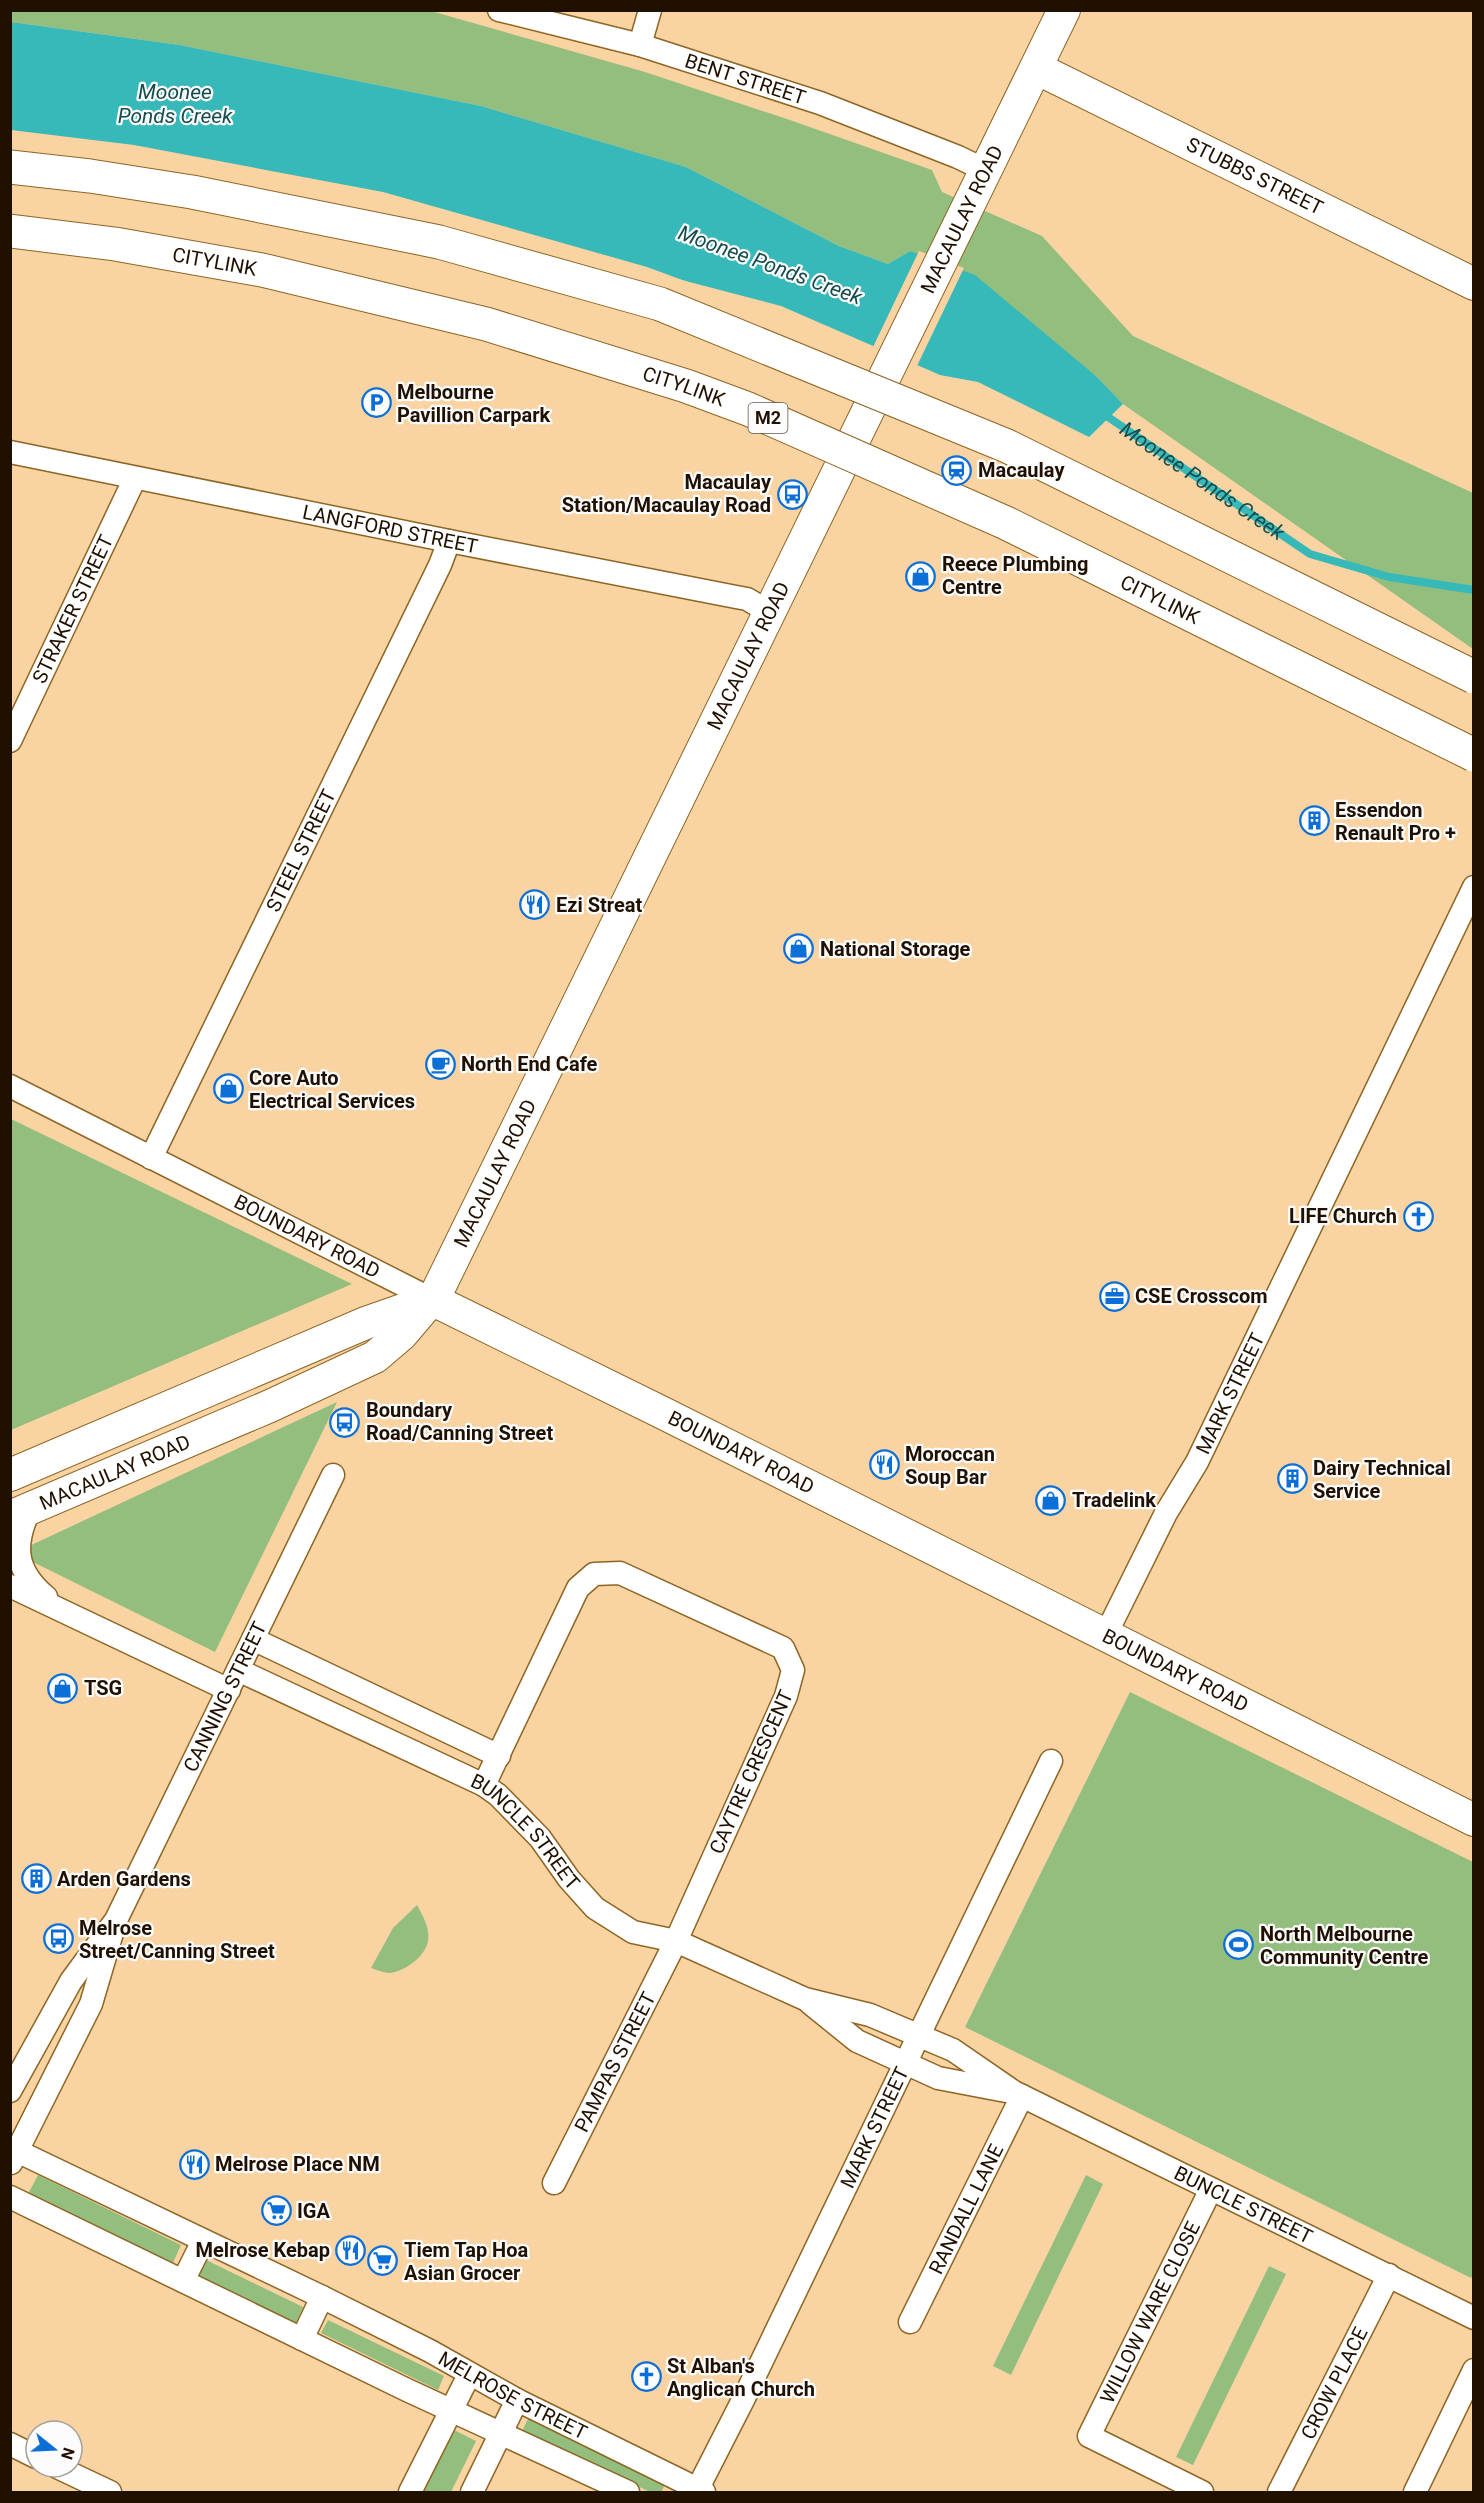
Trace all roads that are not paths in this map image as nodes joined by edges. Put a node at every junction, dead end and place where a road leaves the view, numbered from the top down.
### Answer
1 (499, 10) edge
2 (650, 10) edge
3 (1064, 10) edge
4 (640, 45) junction
5 (1036, 68) junction
6 (10, 167) edge
7 (985, 170) junction
8 (10, 231) edge
9 (1473, 284) edge
10 (10, 452) edge
11 (135, 478) junction
12 (449, 542) junction
13 (769, 612) junction
14 (1473, 677) edge
15 (10, 741) edge
16 (1473, 755) edge
17 (1473, 887) edge
18 (10, 1086) edge
19 (151, 1158) junction
20 (431, 1299) junction
21 (10, 1475) edge
22 (333, 1475) dead end
23 (20, 1513) edge
24 (10, 1586) edge
25 (58, 1608) junction
26 (1105, 1636) junction
27 (253, 1639) junction
28 (233, 1680) junction
29 (499, 1756) junction
30 (1051, 1761) dead end
31 (484, 1785) junction
32 (1473, 1820) edge
33 (116, 1920) junction
34 (676, 1941) junction
35 (79, 1970) junction
36 (99, 1980) junction
37 (805, 1999) junction
38 (920, 2037) junction
39 (907, 2063) junction
40 (53, 2081) junction
41 (13, 2086) edge
42 (1018, 2094) junction
43 (13, 2156) edge
44 (554, 2183) dead end
45 (1210, 2188) junction
46 (10, 2197) edge
47 (203, 2241) junction
48 (1389, 2275) junction
49 (183, 2281) junction
50 (322, 2297) junction
51 (1473, 2318) edge
52 (910, 2322) dead end
53 (302, 2339) junction
54 (1473, 2370) edge
55 (469, 2375) junction
56 (517, 2400) junction
57 (451, 2410) junction
58 (502, 2433) junction
59 (10, 2444) edge
60 (24, 2451) edge
61 (81, 2479) edge
62 (699, 2492) edge
63 (110, 2493) edge
64 (410, 2493) edge
65 (472, 2493) edge
66 (628, 2493) edge
67 (1202, 2493) edge
68 (1279, 2493) edge
69 (1414, 2493) edge

1 - 4 street, BENT STREET
2 - 4 street
3 - 5 main road, MACAULAY ROAD
4 - 7 street, BENT STREET
5 - 7 main road, MACAULAY ROAD
5 - 9 main road, STUBBS STREET
6 - 14 highway, bridge
7 - 13 main road, MACAULAY ROAD
8 - 16 highway, CITYLINK / M2, bridge
10 - 11 street, LANGFORD STREET
11 - 12 street, LANGFORD STREET
11 - 15 street, STRAKER STREET
12 - 13 street, LANGFORD STREET
12 - 19 street, STEEL STREET
13 - 20 main road, MACAULAY ROAD
17 - 26 street, MARK STREET
18 - 19 street, BOUNDARY ROAD
19 - 20 street, BOUNDARY ROAD
20 - 21 main road, MACAULAY ROAD
20 - 23 main road, MACAULAY ROAD
20 - 26 main road, BOUNDARY ROAD
22 - 27 street, CANNING STREET
23 - 25 street
24 - 25 street, BUNCLE STREET
25 - 28 street, BUNCLE STREET
26 - 32 main road, BOUNDARY ROAD
27 - 28 street, CANNING STREET
27 - 29 street, BUNCLE STREET
28 - 31 street, BUNCLE STREET
28 - 33 street, CANNING STREET
29 - 31 street, CAYTRE CRESCENT
29 - 34 street, CAYTRE CRESCENT
30 - 38 street, MARK STREET
31 - 34 street, BUNCLE STREET
33 - 35 street, CANNING STREET
33 - 36 street, CANNING STREET
34 - 37 street, BUNCLE STREET
34 - 44 street, PAMPAS STREET
35 - 36 street
35 - 41 street, CANNING STREET
36 - 40 street, CANNING STREET
37 - 38 street, BUNCLE STREET
37 - 39 street, BUNCLE STREET
38 - 39 street, MARK STREET
38 - 42 street, BUNCLE STREET
39 - 42 street, BUNCLE STREET
39 - 62 street, MARK STREET
40 - 41 street
40 - 43 street, CANNING STREET
42 - 45 street, BUNCLE STREET
42 - 52 street, RANDALL LANE
43 - 47 street, MELROSE STREET
45 - 48 street, BUNCLE STREET
45 - 67 street, WILLOW WARE CLOSE
46 - 49 street, MELROSE STREET
47 - 49 street
47 - 50 street, MELROSE STREET
48 - 51 street, BUNCLE STREET
48 - 68 street, CROW PLACE
49 - 53 street, MELROSE STREET
50 - 53 street
50 - 55 street, MELROSE STREET
53 - 57 street, MELROSE STREET
54 - 69 street
55 - 56 street, MELROSE STREET
55 - 57 street
56 - 58 street
56 - 62 street, MELROSE STREET
57 - 58 street, MELROSE STREET
57 - 64 street
58 - 65 street
58 - 66 street, MELROSE STREET
59 - 60 street
61 - 63 street

